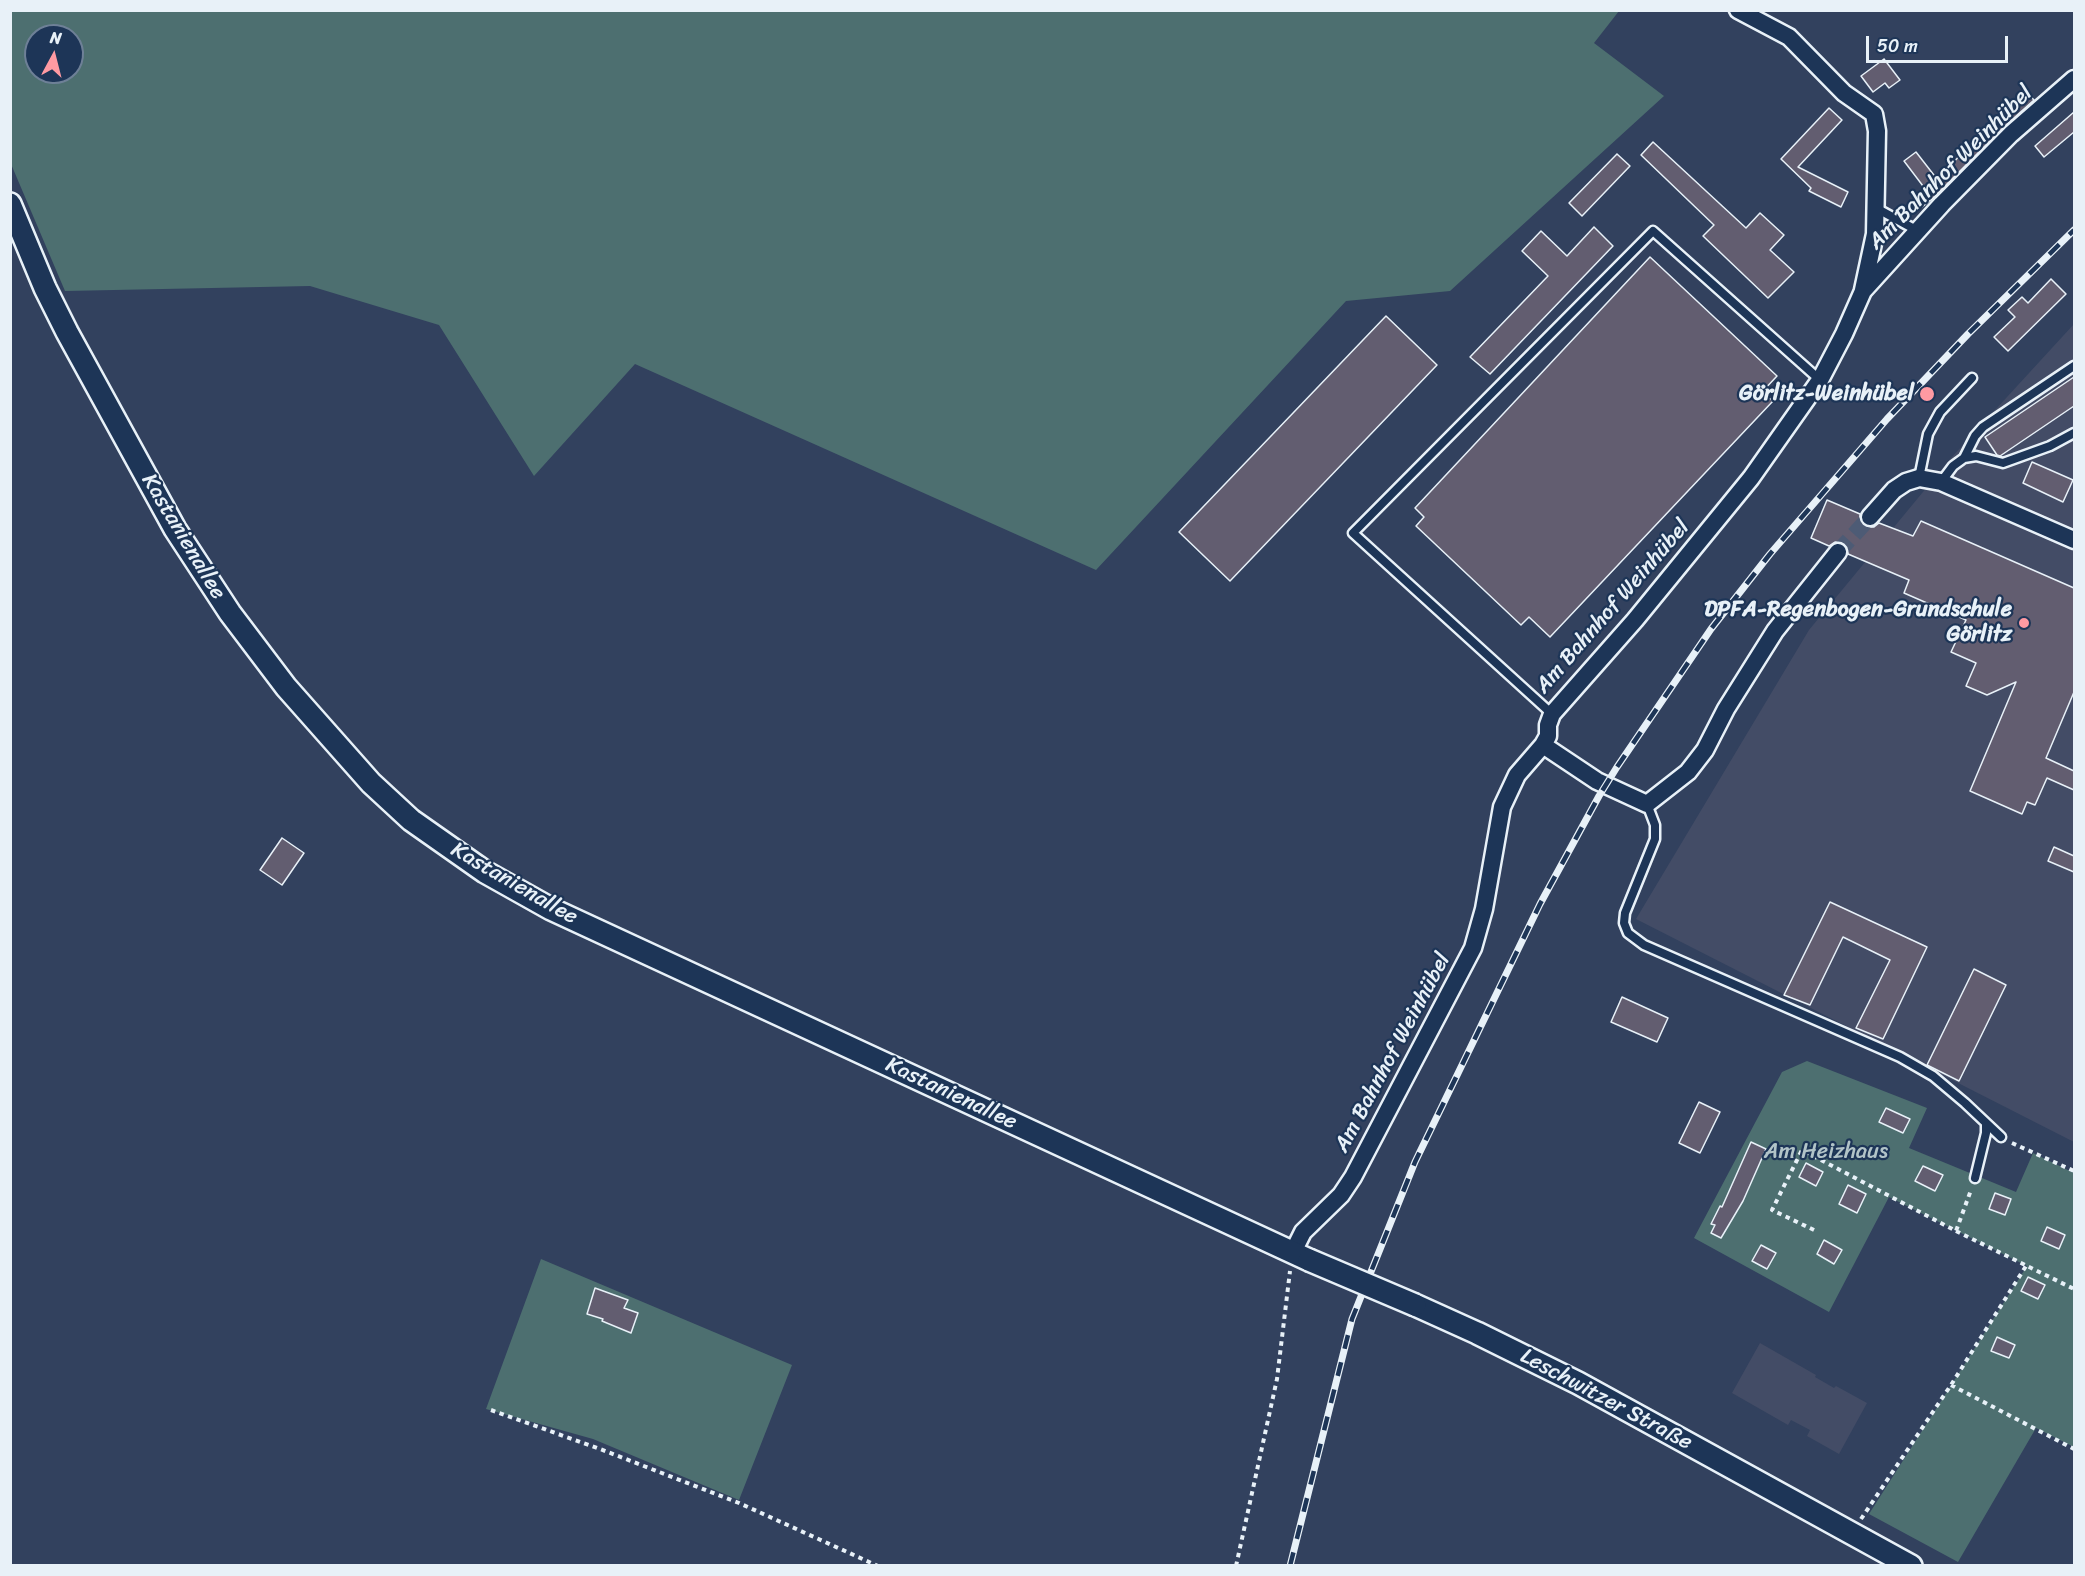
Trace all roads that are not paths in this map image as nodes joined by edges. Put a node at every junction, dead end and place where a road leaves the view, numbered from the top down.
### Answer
1 (1738, 10) edge
2 (2074, 79) edge
3 (10, 204) edge
4 (1876, 208) junction
5 (1918, 231) junction
6 (1863, 291) junction
7 (2074, 366) edge
8 (1972, 378) dead end
9 (1820, 380) junction
10 (2074, 433) edge
11 (1964, 458) junction
12 (1918, 478) junction
13 (1941, 482) junction
14 (1870, 517) tunnel mouth
15 (2074, 540) edge
16 (1838, 552) tunnel mouth
17 (1552, 714) junction
18 (1543, 745) junction
19 (1647, 804) junction
20 (1986, 1124) junction
21 (2001, 1137) road end
22 (1975, 1178) road end
23 (1301, 1256) junction
24 (1911, 1566) edge

1 - 4 street, Am Bahnhof Weinhübel
2 - 5 street, Am Bahnhof Weinhübel
3 - 23 street, Kastanienallee
4 - 5 lane
4 - 6 street, Am Bahnhof Weinhübel
5 - 6 street, Am Bahnhof Weinhübel
6 - 9 street, Am Bahnhof Weinhübel
7 - 11 lane
8 - 12 lane
9 - 17 street, Am Bahnhof Weinhübel
9 - 17 lane
10 - 11 lane
11 - 13 lane
12 - 13 street
12 - 14 street
13 - 15 street
16 - 19 street
17 - 18 street, Am Bahnhof Weinhübel
18 - 19 street
18 - 23 street, Am Bahnhof Weinhübel
19 - 20 lane
20 - 21 lane
20 - 22 lane
23 - 24 street, Leschwitzer Straße, bridge

